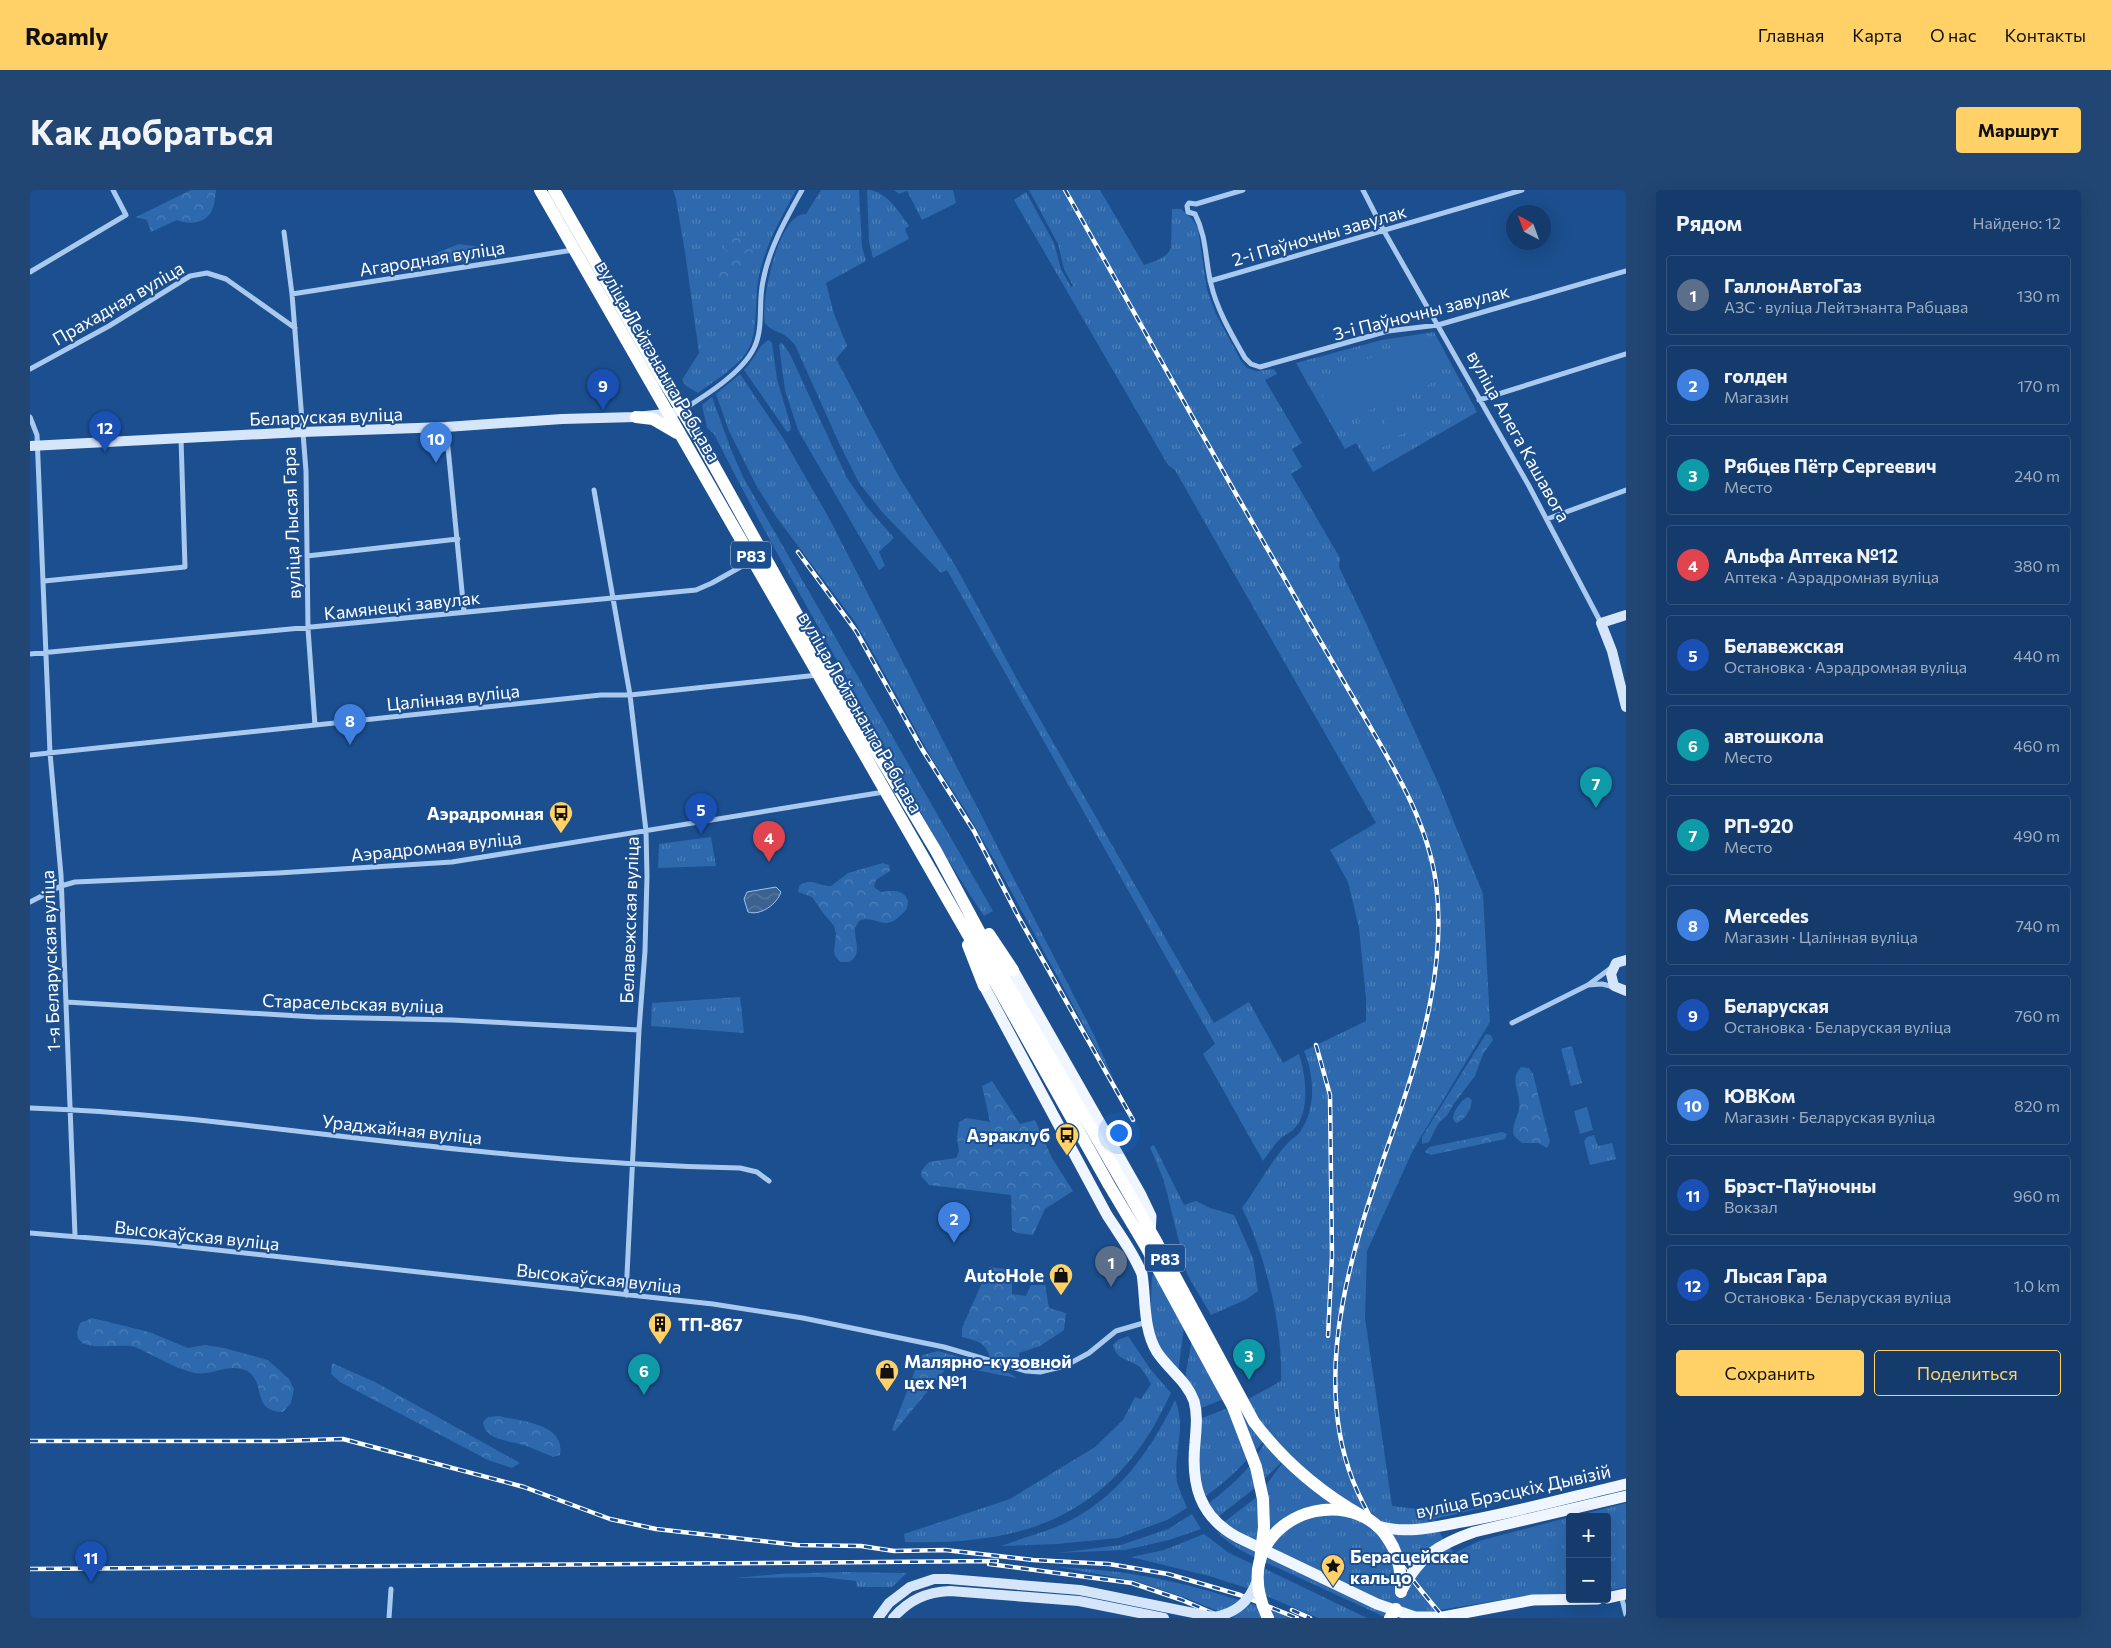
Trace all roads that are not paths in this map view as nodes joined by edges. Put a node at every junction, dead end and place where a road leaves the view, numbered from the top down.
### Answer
1 (113, 190) edge
2 (540, 190) edge
3 (554, 190) edge
4 (802, 190) edge
5 (1243, 190) edge
6 (1363, 190) edge
7 (1522, 190) edge
8 (1196, 204) junction
9 (1195, 214) junction
10 (1384, 231) junction
11 (284, 232) dead end
12 (575, 249) junction
13 (1626, 271) edge
14 (30, 272) edge
15 (1210, 281) junction
16 (292, 294) junction
17 (1438, 325) junction
18 (295, 328) junction
19 (1626, 354) edge
20 (30, 369) edge
21 (651, 384) junction
22 (1480, 400) junction
23 (682, 410) junction
24 (669, 415) junction
25 (30, 417) edge
26 (636, 417) junction
27 (446, 427) junction
28 (302, 432) junction
29 (681, 436) junction
30 (180, 438) junction
31 (34, 446) edge
32 (594, 490) dead end
33 (1626, 490) edge
34 (1547, 519) junction
35 (458, 539) junction
36 (306, 556) junction
37 (753, 560) junction
38 (44, 581) junction
39 (614, 598) junction
40 (464, 612) junction
41 (1626, 614) edge
42 (1601, 623) junction
43 (308, 629) junction
44 (46, 653) junction
45 (30, 654) edge
46 (818, 675) junction
47 (1624, 694) edge
48 (630, 695) junction
49 (1626, 707) edge
50 (315, 725) junction
51 (50, 753) junction
52 (30, 755) edge
53 (892, 790) junction
54 (646, 831) junction
55 (61, 886) junction
56 (30, 902) edge
57 (1626, 960) edge
58 (1614, 966) junction
59 (997, 975) junction
60 (1588, 985) junction
61 (1622, 991) edge
62 (66, 1002) junction
63 (1512, 1023) dead end
64 (639, 1030) junction
65 (30, 1108) edge
66 (69, 1109) junction
67 (1119, 1154) junction
68 (634, 1165) junction
69 (1085, 1172) junction
70 (769, 1181) dead end
71 (1141, 1195) junction
72 (1107, 1215) junction
73 (30, 1233) edge
74 (75, 1236) junction
75 (626, 1295) junction
76 (1147, 1322) junction
77 (1626, 1484) edge
78 (1626, 1496) edge
79 (1362, 1516) junction
80 (1377, 1526) junction
81 (1260, 1561) junction
82 (1257, 1580) junction
83 (390, 1589) dead end
84 (1401, 1592) junction
85 (1624, 1594) edge
86 (1611, 1597) edge
87 (1566, 1600) edge
88 (1393, 1615) edge
89 (1626, 1615) edge
90 (389, 1618) edge
91 (878, 1618) edge
92 (893, 1618) edge
93 (1164, 1618) edge
94 (1268, 1618) edge

1 - 14 street
2 - 12 highway, вуліца Лейтэнанта Рабцава / Р83
3 - 23 highway, вуліца Лейтэнанта Рабцава / Р83
4 - 23 street, вуліца Лейтэнанта Рабцава
5 - 8 street
6 - 10 street, вуліца Алега Кашавога
7 - 10 street, 2-і Паўночны завулак
8 - 9 street
8 - 9 street
9 - 15 street
10 - 15 street, 2-і Паўночны завулак
10 - 17 street, вуліца Алега Кашавога
11 - 16 street, вуліца Лысая Гара
12 - 16 street, Агародная вуліца
12 - 21 highway, вуліца Лейтэнанта Рабцава / Р83
13 - 17 street, 3-і Паўночны завулак
15 - 17 street, 3-і Паўночны завулак
16 - 18 street, вуліца Лысая Гара
17 - 22 street, вуліца Алега Кашавога
18 - 20 street, Прахадная вуліца
18 - 28 street, вуліца Лысая Гара
19 - 22 street
21 - 24 highway, вуліца Лейтэнанта Рабцава / Р83
21 - 26 highway
22 - 34 street, вуліца Алега Кашавога
23 - 24 main road, Беларуская вуліца
23 - 53 highway, вуліца Лейтэнанта Рабцава / Р83
24 - 26 main road, Беларуская вуліца
24 - 29 highway, вуліца Лейтэнанта Рабцава / Р83
25 - 31 street, 1-я Беларуская вуліца
26 - 27 main road, Беларуская вуліца
26 - 29 highway
27 - 28 main road, Беларуская вуліца
27 - 35 street
28 - 30 main road, Беларуская вуліца
28 - 36 street, вуліца Лысая Гара
29 - 37 highway, вуліца Лейтэнанта Рабцава / Р83
30 - 31 main road, Беларуская вуліца
30 - 38 street
31 - 38 street, 1-я Беларуская вуліца
32 - 39 street, Белавежская вуліца
33 - 34 street
34 - 42 street, вуліца Алега Кашавога
35 - 36 street
35 - 40 street
36 - 43 street, вуліца Лысая Гара
37 - 39 street, Камянецкі завулак
37 - 46 highway, вуліца Лейтэнанта Рабцава / Р83
38 - 44 street, 1-я Беларуская вуліца
39 - 40 street, Камянецкі завулак
39 - 48 street, Белавежская вуліца
40 - 43 street, Камянецкі завулак
41 - 42 main road
42 - 47 main road, вуліца Алега Кашавога
43 - 44 street, Камянецкі завулак
43 - 50 street, вуліца Лысая Гара
44 - 45 street, Камянецкі завулак
44 - 51 street, 1-я Беларуская вуліца
46 - 48 street, Цалінная вуліца
46 - 53 highway, вуліца Лейтэнанта Рабцава / Р83
47 - 49 main road, вуліца Алега Кашавога
48 - 50 street, Цалінная вуліца
48 - 54 street, Белавежская вуліца
50 - 51 street, Цалінная вуліца
51 - 52 street, Цалінная вуліца
51 - 55 street, 1-я Беларуская вуліца
53 - 54 street, Аэрадромная вуліца
53 - 59 highway, вуліца Лейтэнанта Рабцава / Р83
53 - 59 highway, вуліца Лейтэнанта Рабцава / Р83
54 - 55 street, Аэрадромная вуліца
54 - 64 street, Белавежская вуліца
55 - 56 street, Аэрадромная вуліца
55 - 62 street, 1-я Беларуская вуліца
57 - 58 main road
58 - 60 street
58 - 61 main road
59 - 67 main road, вуліца Лейтэнанта Рабцава
59 - 69 main road, вуліца Лейтэнанта Рабцава
59 - 79 highway, вуліца Лейтэнанта Рабцава / Р83, bridge
59 - 81 highway, вуліца Лейтэнанта Рабцава / Р83, bridge
60 - 61 street
60 - 63 street
62 - 64 street, Старасельская вуліца
62 - 66 street, 1-я Беларуская вуліца
64 - 68 street, Белавежская вуліца
65 - 66 street, Ураджайная вуліца
66 - 68 street, Ураджайная вуліца
66 - 74 street, 1-я Беларуская вуліца
67 - 69 main road
67 - 71 main road, вуліца Лейтэнанта Рабцава
68 - 70 street, Ураджайная вуліца
68 - 75 street, Белавежская вуліца
69 - 72 main road, вуліца Лейтэнанта Рабцава
71 - 72 main road
71 - 76 main road, вуліца Лейтэнанта Рабцава
72 - 76 main road, вуліца Лейтэнанта Рабцава
73 - 74 street, Высокаўская вуліца
74 - 75 street, Высокаўская вуліца
75 - 76 street, Высокаўская вуліца
76 - 87 main road
77 - 80 main road, вуліца Брэсцкіх Дывізій
78 - 84 main road, вуліца Брэсцкіх Дывізій, bridge
79 - 80 highway, Р83, bridge
79 - 81 highway, Р83, bridge
80 - 84 highway, Р83, bridge
81 - 82 highway, Р83, bridge
82 - 91 main road, bridge
82 - 94 highway, Р83, bridge
83 - 90 street
84 - 88 highway, Р83
85 - 86 main road
85 - 89 street
92 - 93 main road

